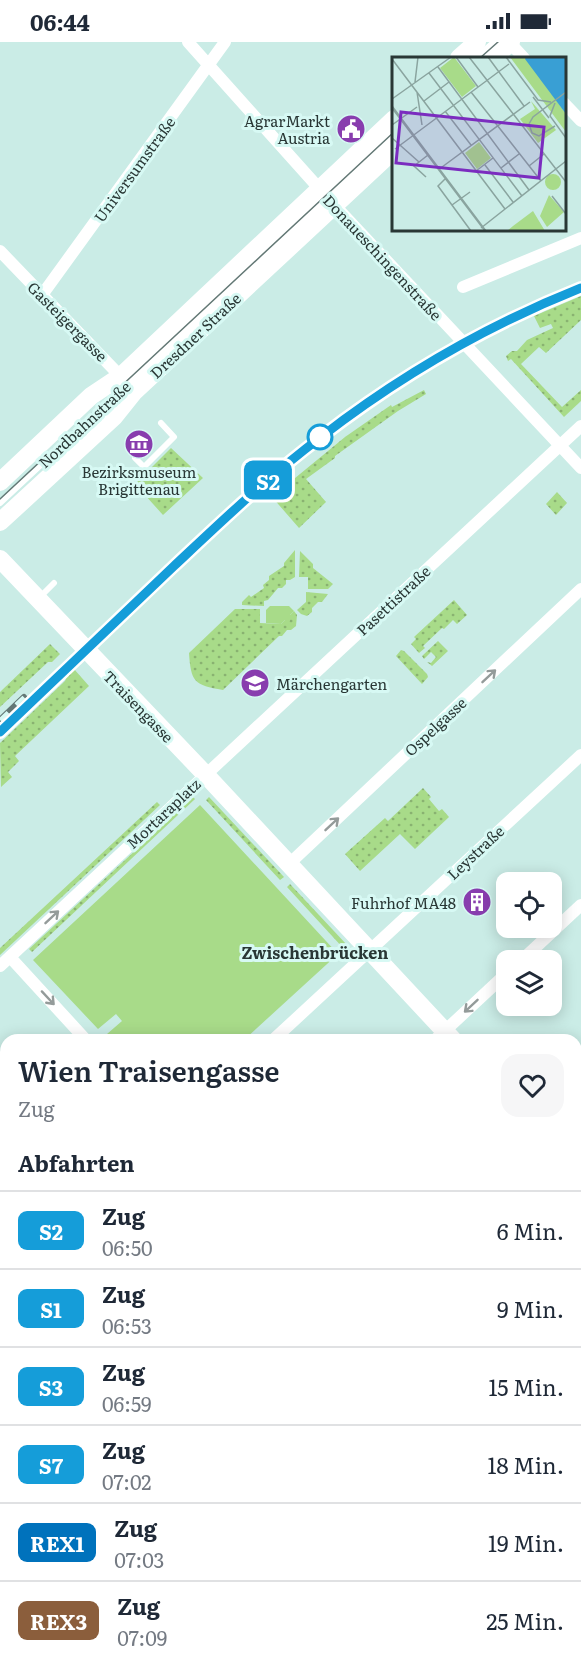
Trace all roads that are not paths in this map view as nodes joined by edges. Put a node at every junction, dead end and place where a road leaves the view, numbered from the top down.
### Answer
1 (188, 42) edge
2 (225, 42) edge
3 (477, 42) edge
4 (506, 42) edge
5 (460, 57) edge
6 (478, 57) edge
7 (494, 57) edge
8 (523, 57) edge
9 (208, 65) junction
10 (566, 105) edge
11 (392, 120) edge
12 (581, 121) edge
13 (392, 136) edge
14 (392, 151) edge
15 (327, 197) junction
16 (581, 238) edge
17 (0, 251) edge
18 (463, 287) dead end
19 (42, 295) junction
20 (127, 384) junction
21 (161, 423) dead end
22 (581, 426) edge
23 (560, 446) junction
24 (135, 458) dead end
25 (581, 468) edge
26 (2, 478) edge
27 (0, 503) edge
28 (0, 522) edge
29 (0, 559) edge
30 (54, 583) dead end
31 (581, 589) edge
32 (38, 599) junction
33 (581, 755) edge
34 (205, 774) junction
35 (289, 864) junction
36 (581, 906) edge
37 (369, 950) junction
38 (533, 950) edge
39 (10, 957) junction
40 (0, 966) edge
41 (496, 984) edge
42 (81, 1034) edge
43 (279, 1034) edge
44 (441, 1034) edge
45 (447, 1034) edge

1 - 9 street, Donaueschingenstraße
2 - 9 street, Universumstraße
3 - 5 main road
4 - 6 lane
4 - 7 main road
4 - 8 street
9 - 15 street, Donaueschingenstraße
9 - 19 street, Universumstraße
10 - 12 street
11 - 15 main road, Dresdner Straße
13 - 15 lane, Dresdner Straße
14 - 15 main road, Dresdner Straße
15 - 20 main road, Dresdner Straße
15 - 23 street, Donaueschingenstraße
16 - 18 street
17 - 19 street, Gasteigergasse
19 - 20 street, Gasteigergasse
20 - 26 main road, Dresdner Straße
20 - 27 lane, Nordbahnstraße
20 - 28 main road, Dresdner Straße
21 - 24 lane
22 - 23 street, Pasettistraße
23 - 25 street, Donaueschingenstraße
23 - 34 street, Pasettistraße
29 - 32 main road, Traisengasse
30 - 32 lane
35 -> 31 street, Ospelgasse
32 - 34 main road, Traisengasse
33 - 37 street, Leystraße
34 - 35 main road, Mortaraplatz
39 -> 34 street, Mortaraplatz
35 - 37 main road, Mortaraplatz
36 - 38 street
37 - 43 street
37 - 44 main road
39 - 40 street
39 -> 42 street
41 -> 45 street

